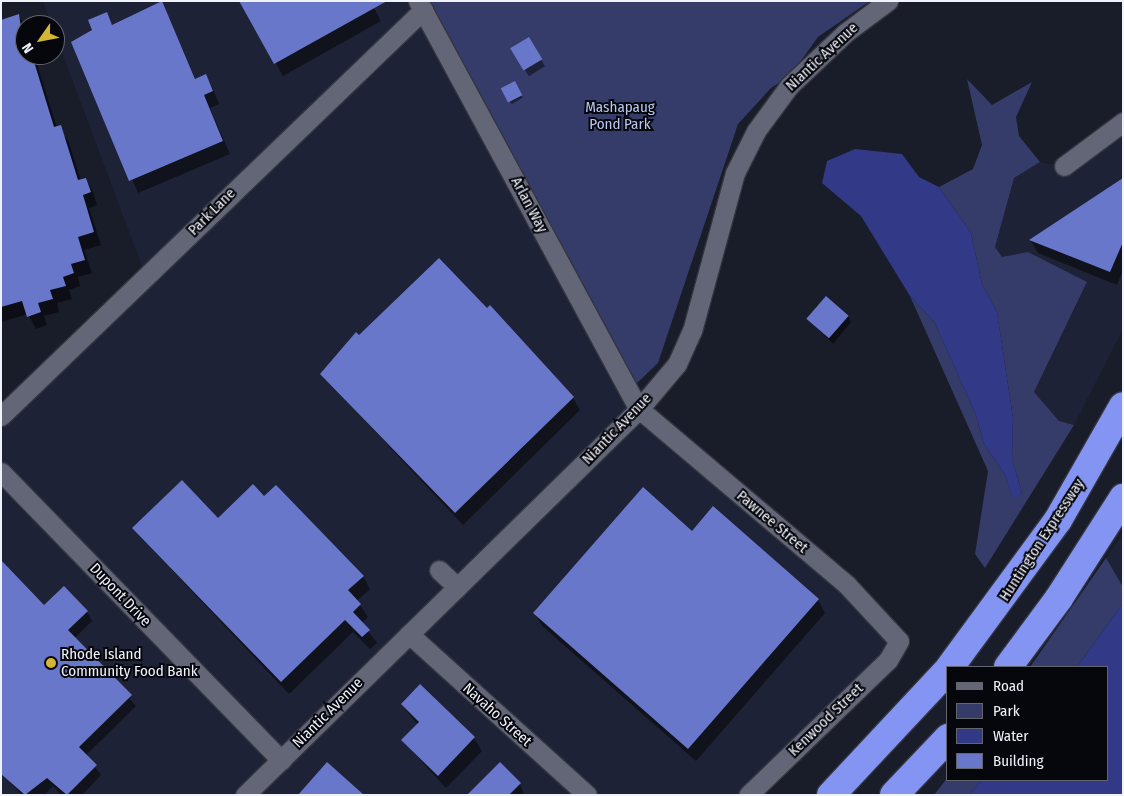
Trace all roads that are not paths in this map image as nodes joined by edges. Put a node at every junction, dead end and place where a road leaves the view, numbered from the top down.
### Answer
1 (888, 1) edge
2 (421, 6) edge
3 (1123, 122) edge
4 (1064, 166) dead end
5 (1123, 406) edge
6 (639, 409) junction
7 (1, 416) edge
8 (1, 472) edge
9 (1123, 498) edge
10 (439, 570) dead end
11 (457, 587) junction
12 (408, 634) junction
13 (899, 641) joint
14 (951, 666) edge
15 (1009, 666) edge
16 (946, 672) edge
17 (946, 740) edge
18 (281, 760) junction
19 (245, 795) edge
20 (587, 795) edge
21 (748, 795) edge
22 (830, 795) edge
23 (894, 795) edge

1 - 6 street, Niantic Avenue
2 - 6 street, Arlan Way
2 - 7 street, Park Lane
3 - 4 street
5 - 14 highway, Huntington Expressway
6 - 11 street, Niantic Avenue
6 - 13 street, Pawnee Street
8 - 18 street, Dupont Drive
9 - 15 highway
10 - 11 street
11 - 12 street, Niantic Avenue
12 - 18 street, Niantic Avenue
12 - 20 street, Navaho Street
13 - 21 street, Kenwood Street
16 - 22 highway
17 - 23 highway
18 - 19 street, Niantic Avenue

